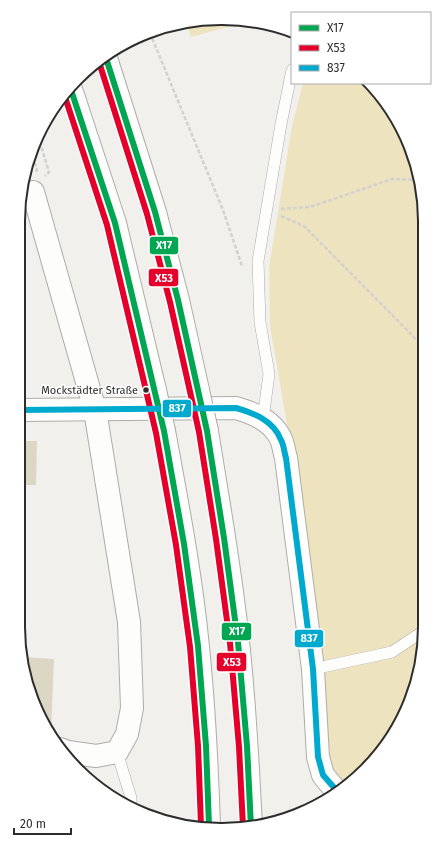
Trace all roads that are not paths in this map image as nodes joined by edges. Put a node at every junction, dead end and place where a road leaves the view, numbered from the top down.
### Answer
1 (107, 62) edge
2 (291, 75) edge
3 (73, 94) edge
4 (33, 192) road end
5 (25, 410) edge
6 (95, 410) junction
7 (263, 419) junction
8 (418, 634) edge
9 (313, 669) junction
10 (71, 752) edge
11 (117, 752) junction
12 (334, 788) edge
13 (131, 801) edge
14 (251, 820) edge
15 (209, 823) edge

1 - 14 main road, bridge
2 - 7 lane
3 - 15 main road, bridge
4 - 6 main road
5 - 6 main road
6 - 7 main road
6 - 11 main road
7 - 9 main road
8 - 9 lane
9 - 12 main road
10 - 11 main road
11 - 13 lane

